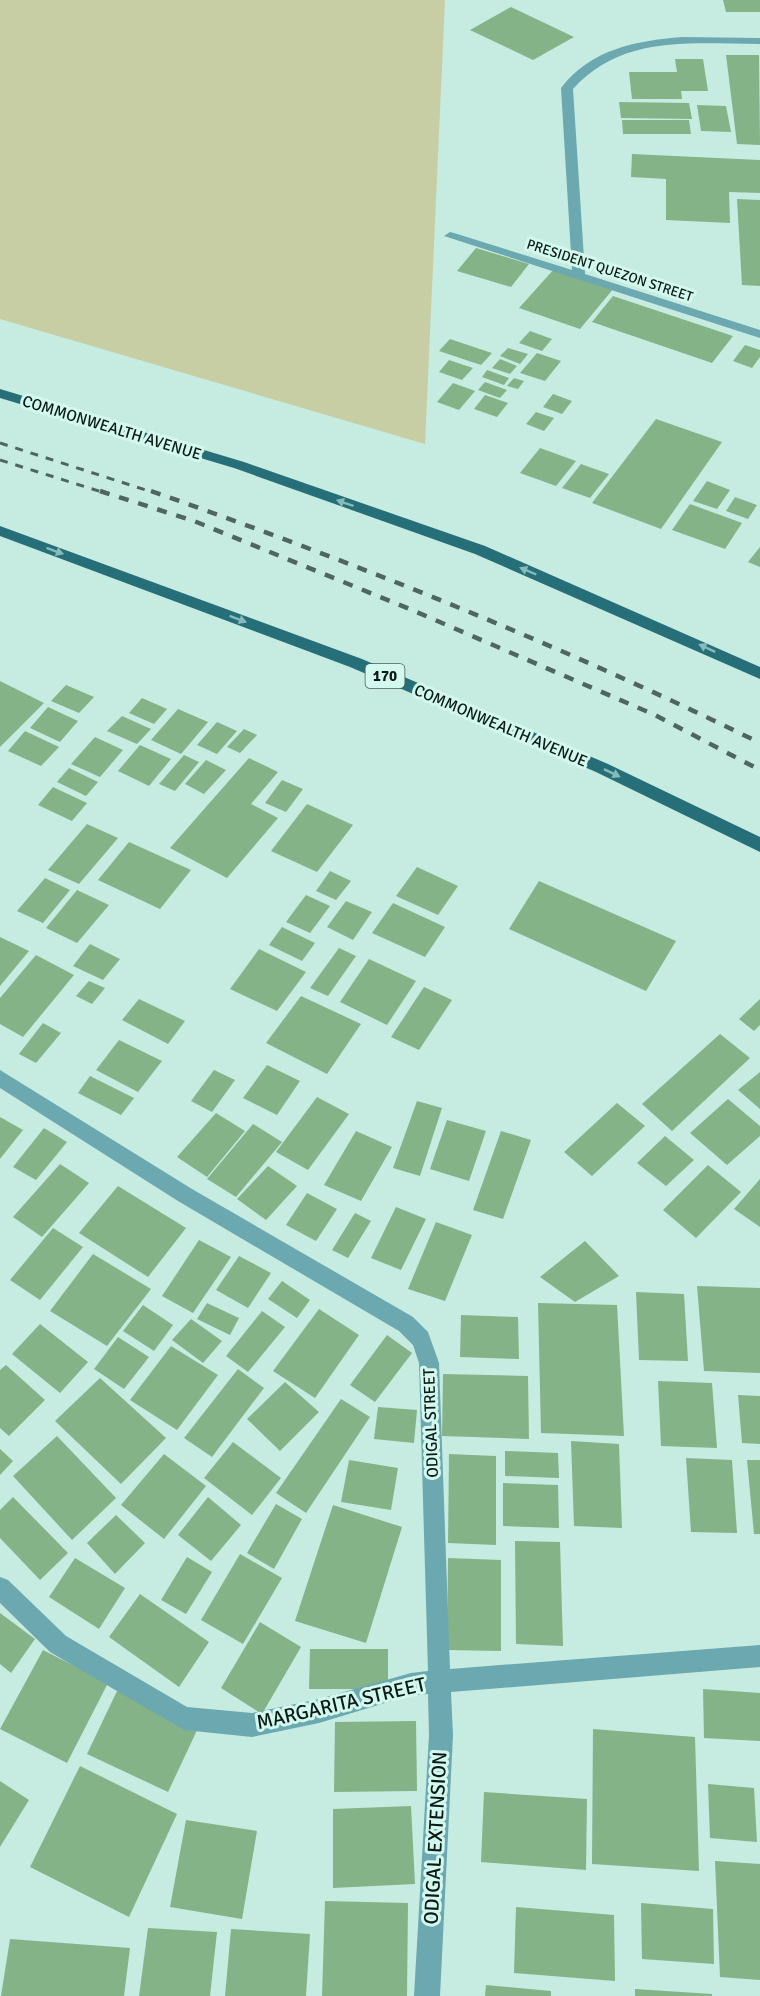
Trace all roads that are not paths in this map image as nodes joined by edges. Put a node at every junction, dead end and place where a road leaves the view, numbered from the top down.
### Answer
1 (760, 41) edge
2 (450, 236) dead end
3 (579, 274) junction
4 (760, 334) edge
5 (0, 393) edge
6 (0, 531) edge
7 (760, 673) edge
8 (760, 845) edge
9 (0, 1078) edge
10 (0, 1588) edge
11 (760, 1656) edge
12 (438, 1681) junction
13 (428, 1996) edge

1 - 3 street
2 - 3 street, PRESIDENT QUEZON STREET
3 - 4 street, PRESIDENT QUEZON STREET
7 -> 5 main road, COMMONWEALTH AVENUE
6 -> 8 main road, COMMONWEALTH AVENUE / 170
9 - 12 street, ODIGAL STREET
10 - 12 street, MARGARITA STREET
11 - 12 street
12 - 13 street, ODIGAL EXTENSION

